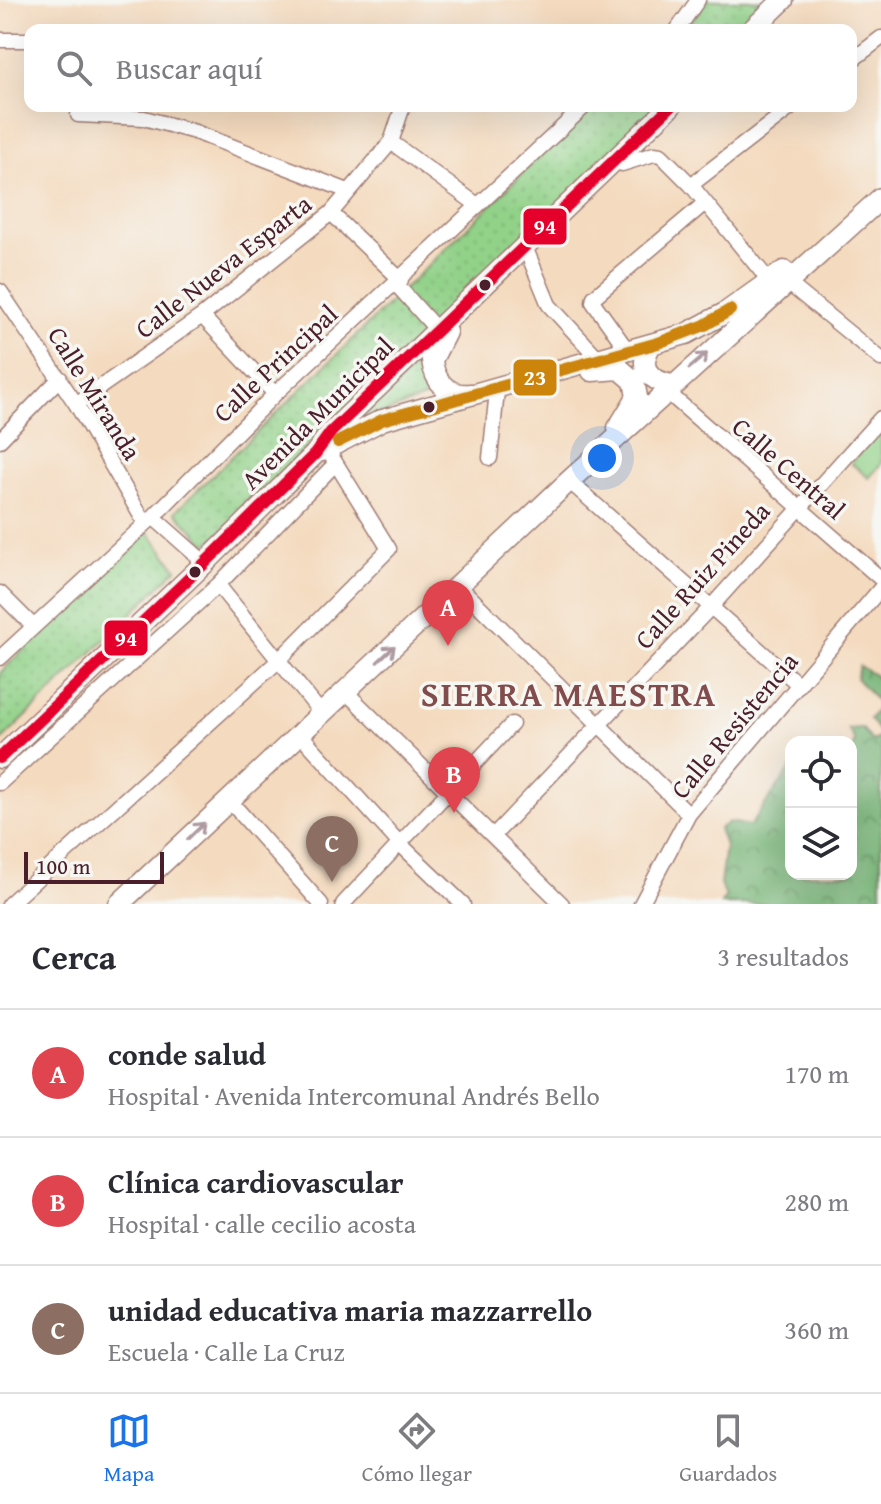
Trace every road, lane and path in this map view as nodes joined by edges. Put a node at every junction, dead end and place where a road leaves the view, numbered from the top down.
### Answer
1 (698, 0) edge
2 (783, 0) edge
3 (792, 0) edge
4 (681, 24) edge
5 (758, 24) edge
6 (766, 24) edge
7 (881, 38) edge
8 (0, 40) edge
9 (24, 40) edge
10 (857, 56) edge
11 (401, 112) edge
12 (578, 112) edge
13 (665, 112) edge
14 (674, 112) edge
15 (785, 112) edge
16 (78, 115) dead end
17 (391, 142) junction
18 (622, 164) junction
19 (881, 182) edge
20 (691, 185) junction
21 (348, 191) junction
22 (881, 198) edge
23 (705, 203) junction
24 (476, 204) junction
25 (331, 213) junction
26 (528, 254) junction
27 (398, 282) junction
28 (779, 283) junction
29 (1, 295) edge
30 (202, 316) junction
31 (437, 330) junction
32 (651, 345) junction
33 (628, 351) junction
34 (599, 359) junction
35 (881, 359) edge
36 (550, 375) junction
37 (60, 378) junction
38 (669, 388) junction
39 (488, 392) junction
40 (275, 394) junction
41 (76, 404) junction
42 (881, 418) edge
43 (0, 440) edge
44 (325, 456) junction
45 (490, 458) dead end
46 (569, 481) junction
47 (797, 507) junction
48 (149, 520) junction
49 (205, 563) junction
50 (881, 579) edge
51 (218, 585) junction
52 (459, 586) junction
53 (881, 588) edge
54 (0, 593) edge
55 (711, 607) junction
56 (33, 626) junction
57 (0, 658) edge
58 (277, 662) junction
59 (799, 685) junction
60 (345, 691) junction
61 (321, 713) junction
62 (597, 722) junction
63 (512, 724) dead end
64 (300, 734) junction
65 (0, 758) edge
66 (0, 783) edge
67 (450, 791) junction
68 (229, 800) junction
69 (689, 814) junction
70 (494, 835) junction
71 (400, 844) junction
72 (9, 904) edge
73 (119, 904) edge
74 (321, 904) edge
75 (343, 904) edge
76 (463, 904) edge
77 (562, 904) edge
78 (641, 904) edge

1 - 4 street
2 - 5 highway
3 - 6 highway
7 - 10 street
8 - 9 street
11 - 17 street, Calle Nueva Esparta
12 - 24 street, Calle Principal
13 - 31 highway, Avenida Municipal
14 - 18 highway, Avenida Municipal
15 - 20 street
16 - 21 street
17 - 21 street, Calle Nueva Esparta
17 - 24 street
18 - 20 street
18 - 26 highway, Avenida Municipal
19 - 28 highway
20 - 23 street
21 - 25 street, Calle Nueva Esparta
22 - 28 highway
23 - 28 street
23 - 33 street
24 - 27 street, Calle Principal
25 - 27 street
25 - 30 street, Calle Nueva Esparta
26 - 34 street
26 - 39 highway, Avenida Municipal
27 - 31 street
27 - 40 street, Calle Principal
28 - 32 highway
28 - 35 street
38 -> 28 highway
29 - 37 street, Calle Miranda
30 - 40 street
30 - 41 street, Calle Nueva Esparta
31 - 44 highway, Avenida Municipal
32 - 33 highway
32 - 38 highway
33 - 34 highway
34 - 36 highway
36 - 39 highway
36 - 46 highway
37 - 41 street, Calle Miranda
37 - 43 street
38 - 46 highway
38 - 47 street, Calle Central
39 - 44 highway
39 - 45 street
40 - 48 street, Calle Principal
41 - 48 street, Calle Miranda
42 - 47 street, Calle Ruiz Pineda
44 - 49 highway, Avenida Municipal
44 - 51 street
44 - 58 street
46 - 52 highway
46 - 55 street
47 - 50 street, Calle Central
47 - 55 street, Calle Ruiz Pineda
48 - 49 street, Calle Miranda
48 - 56 street, Calle Principal
49 - 65 highway, Avenida Municipal
51 - 58 street
51 - 66 street
60 -> 52 highway
52 - 62 street
53 - 59 street, Calle Resistencia
54 - 56 street
55 - 59 street
55 - 62 street, Calle Ruiz Pineda
56 - 57 street, Calle Principal
58 - 61 street
58 - 72 street
59 - 69 street, Calle Resistencia
60 - 61 highway
60 - 67 street
61 - 64 highway
62 - 69 street
62 - 70 street, Calle Ruiz Pineda
63 - 67 street
64 - 68 highway
64 - 71 street
67 - 70 street
67 - 71 street
73 -> 68 highway
68 - 74 street
69 - 78 street, Calle Resistencia
70 - 77 street
71 - 75 street
71 - 76 street

